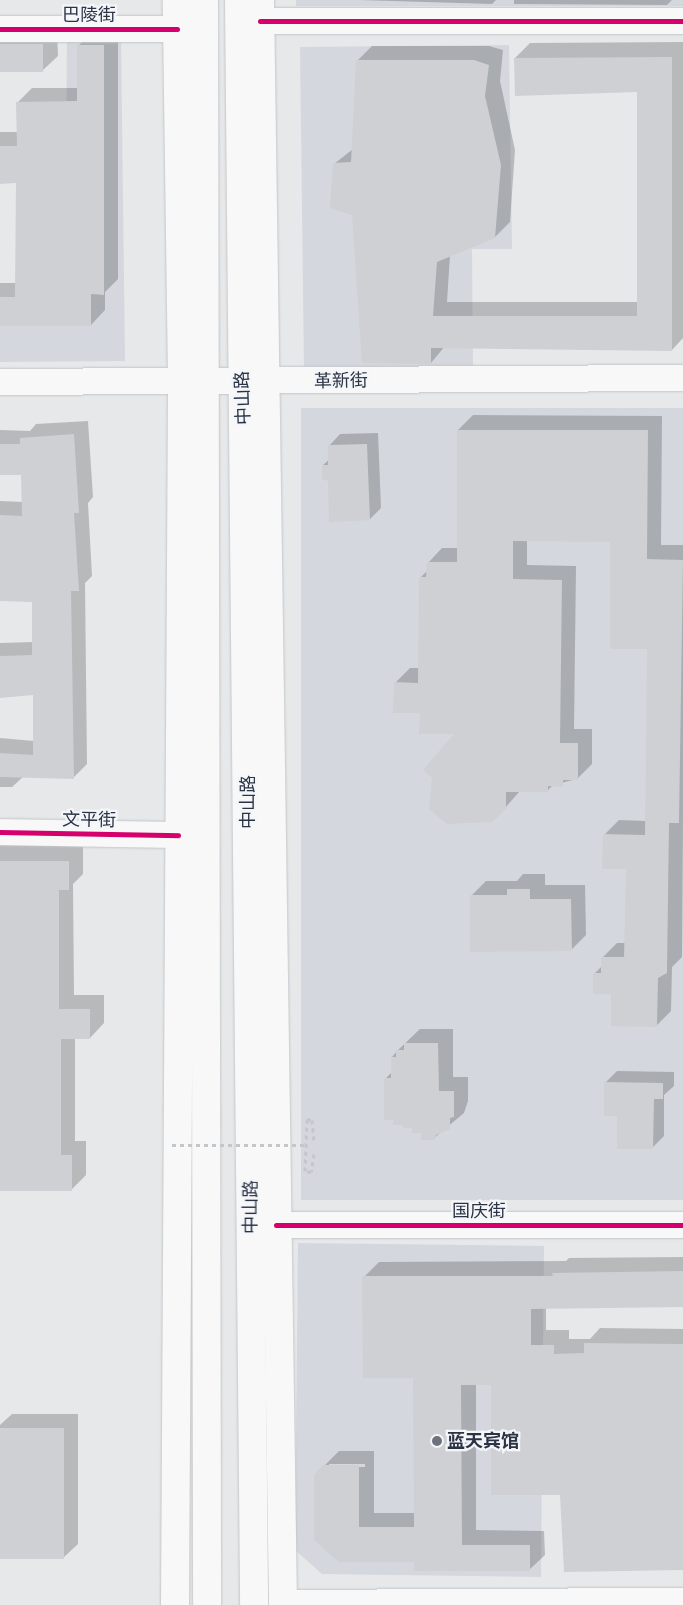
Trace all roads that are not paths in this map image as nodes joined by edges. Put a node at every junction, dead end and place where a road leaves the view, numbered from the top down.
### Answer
1 (177, 0) edge
2 (204, 0) edge
3 (239, 0) edge
4 (260, 11) edge
5 (683, 21) edge
6 (0, 29) edge
7 (177, 29) junction
8 (683, 378) edge
9 (193, 380) junction
10 (254, 381) junction
11 (0, 382) edge
12 (0, 832) edge
13 (178, 835) junction
14 (276, 1225) junction
15 (683, 1225) edge
16 (683, 1602) edge
17 (175, 1605) edge
18 (206, 1605) edge
19 (254, 1605) edge
20 (283, 1605) edge

1 - 7 main road
2 - 9 main road
3 - 10 main road, 中山路
4 - 5 street
4 - 10 main road
6 - 7 street, 巴陵街
7 - 9 main road
8 - 10 street, 革新街
9 - 10 street, 革新街
9 - 11 street, 革新街
9 - 13 main road
9 - 18 main road
10 - 14 main road
10 - 19 main road, 中山路
12 - 13 street, 文平街
13 - 17 main road
14 - 15 street, 国庆街
14 - 20 main road
16 - 20 main road

